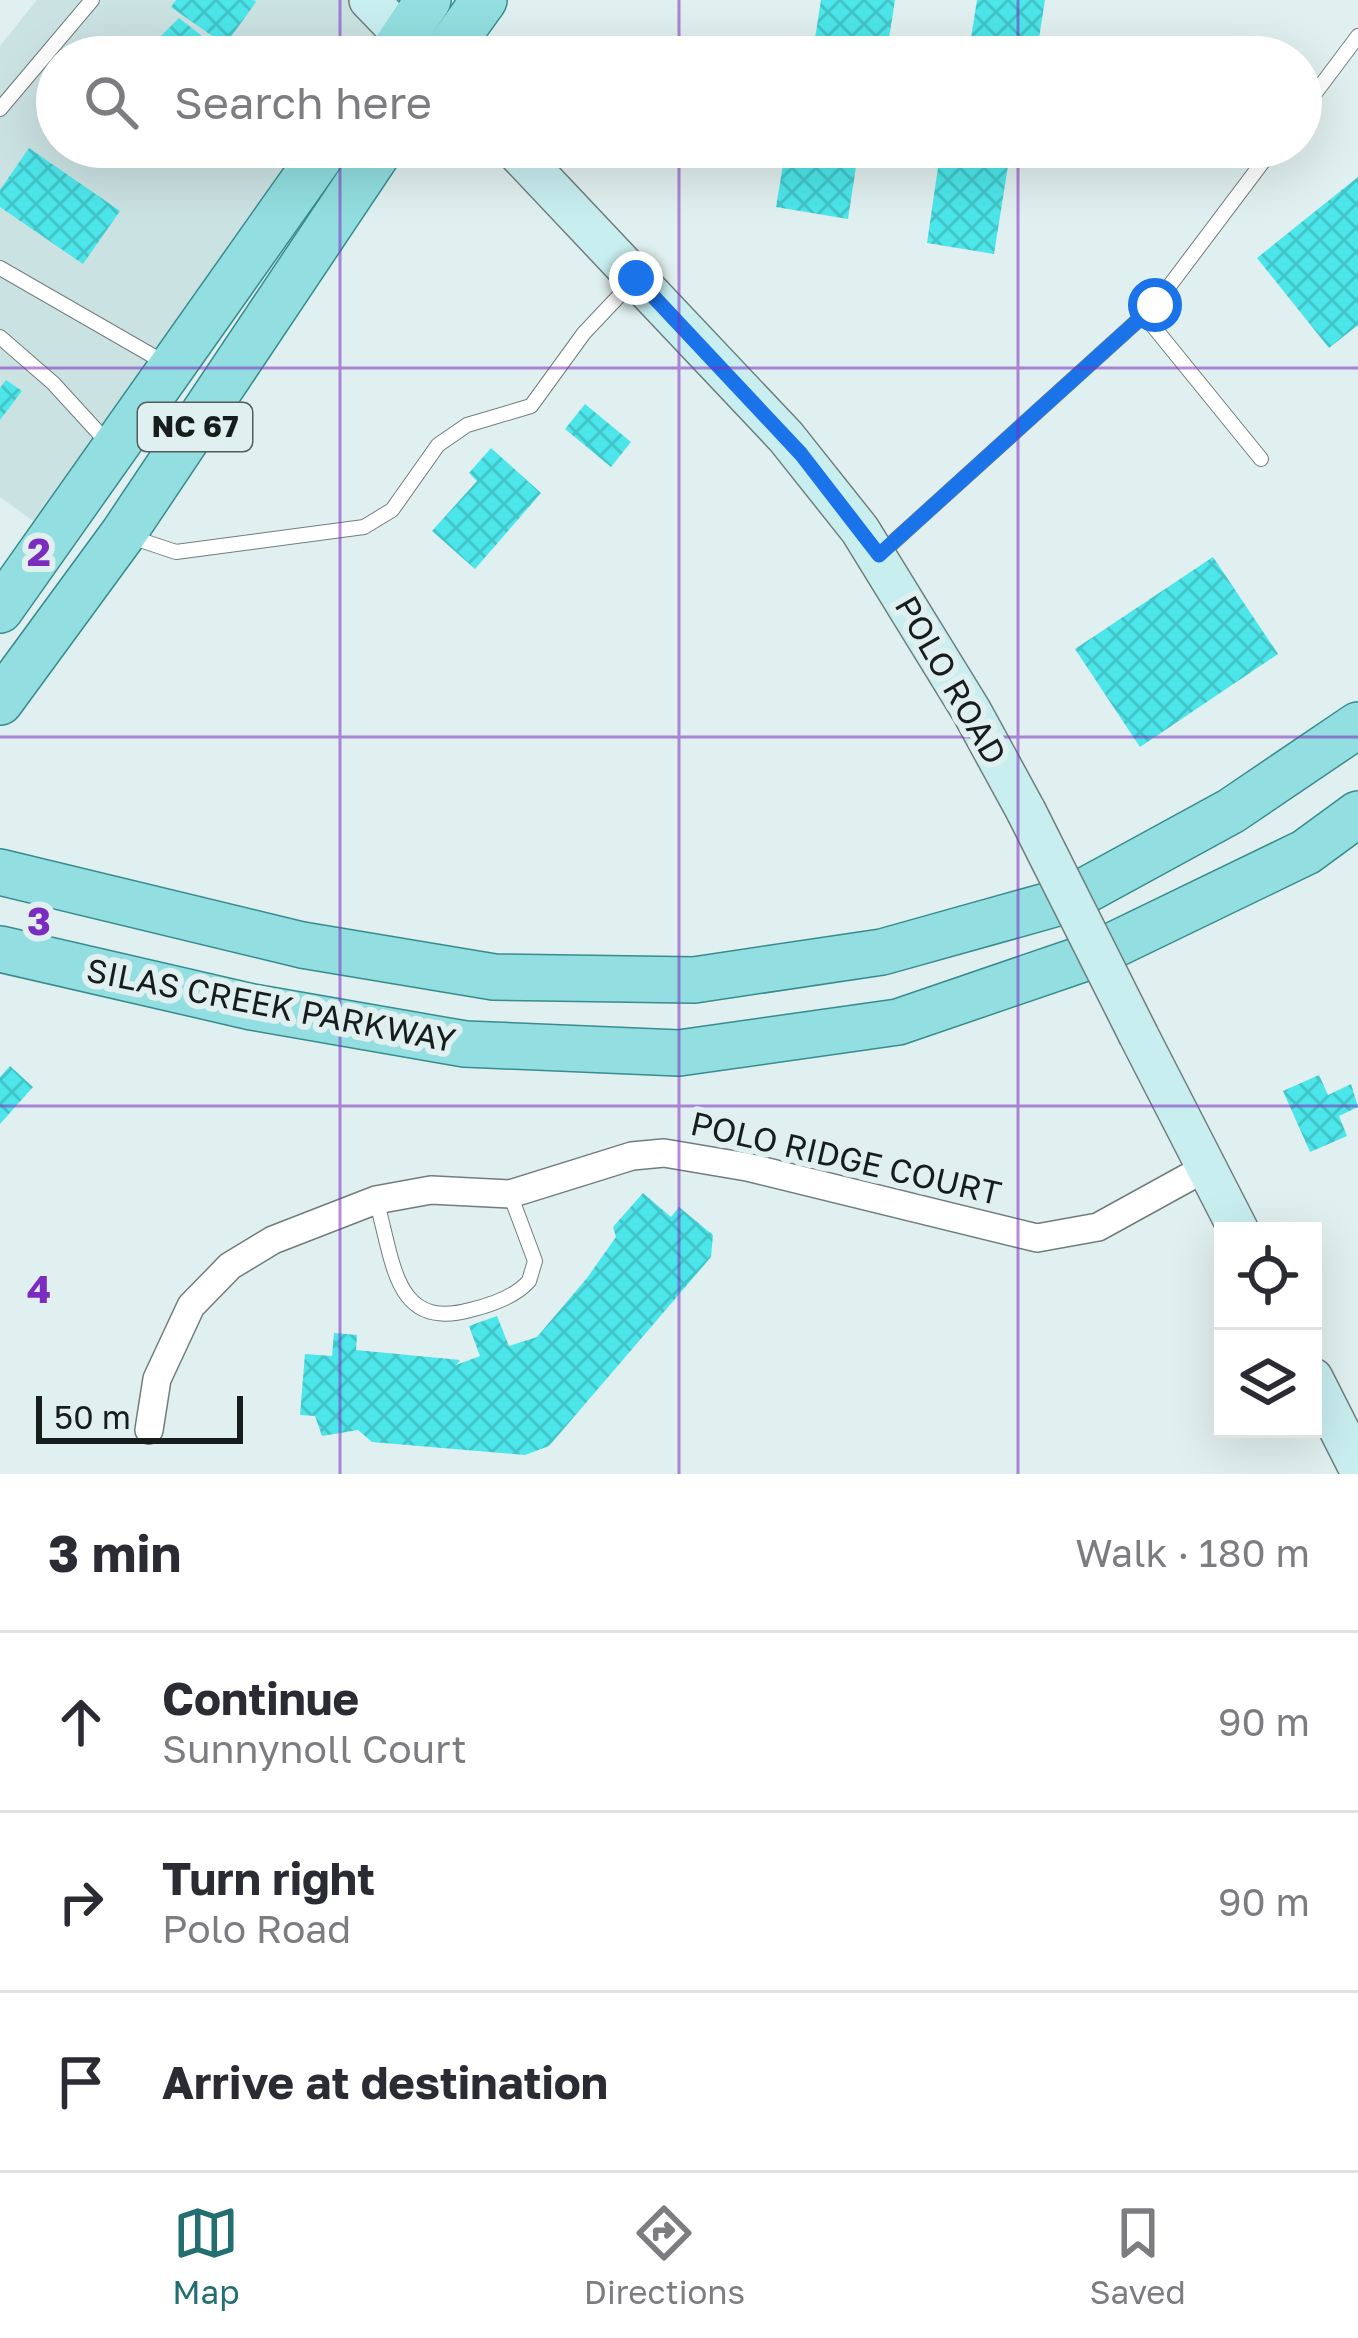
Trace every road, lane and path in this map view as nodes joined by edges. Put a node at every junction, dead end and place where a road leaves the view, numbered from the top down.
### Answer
1 (92, 0) edge
2 (369, 0) edge
3 (484, 0) edge
4 (62, 36) edge
5 (412, 36) edge
6 (426, 36) edge
7 (1358, 36) edge
8 (36, 66) edge
9 (1322, 84) edge
10 (0, 109) edge
11 (312, 168) edge
12 (368, 168) edge
13 (532, 168) edge
14 (1258, 168) edge
15 (0, 268) edge
16 (636, 278) junction
17 (1144, 315) junction
18 (0, 337) edge
19 (172, 367) junction
20 (115, 448) junction
21 (1261, 459) dead end
22 (123, 535) junction
23 (879, 555) junction
24 (0, 610) edge
25 (0, 702) edge
26 (1358, 725) edge
27 (1358, 814) edge
28 (0, 872) edge
29 (0, 949) edge
30 (1207, 1167) junction
31 (510, 1194) junction
32 (376, 1200) junction
33 (1234, 1222) edge
34 (1322, 1396) edge
35 (149, 1430) dead end
36 (1358, 1466) edge

1 - 4 lane
2 - 5 main road
3 - 6 main road
7 - 9 lane
8 - 10 lane
11 - 19 main road, NC 67
12 - 22 main road, NC 67
13 - 16 main road, POLO ROAD
14 - 17 lane
15 - 19 lane
16 - 22 lane
16 - 23 main road, POLO ROAD
17 - 21 lane
17 - 23 lane
18 - 20 lane
19 - 20 main road, NC 67
20 - 24 main road, NC 67
22 - 25 main road, NC 67
23 - 30 main road, POLO ROAD, bridge
26 - 28 main road, SILAS CREEK PARKWAY
27 - 29 main road, SILAS CREEK PARKWAY
30 - 31 street, POLO RIDGE COURT
30 - 33 main road, POLO ROAD
31 - 32 street, POLO RIDGE COURT
31 - 32 lane
32 - 35 street, POLO RIDGE COURT
34 - 36 main road

